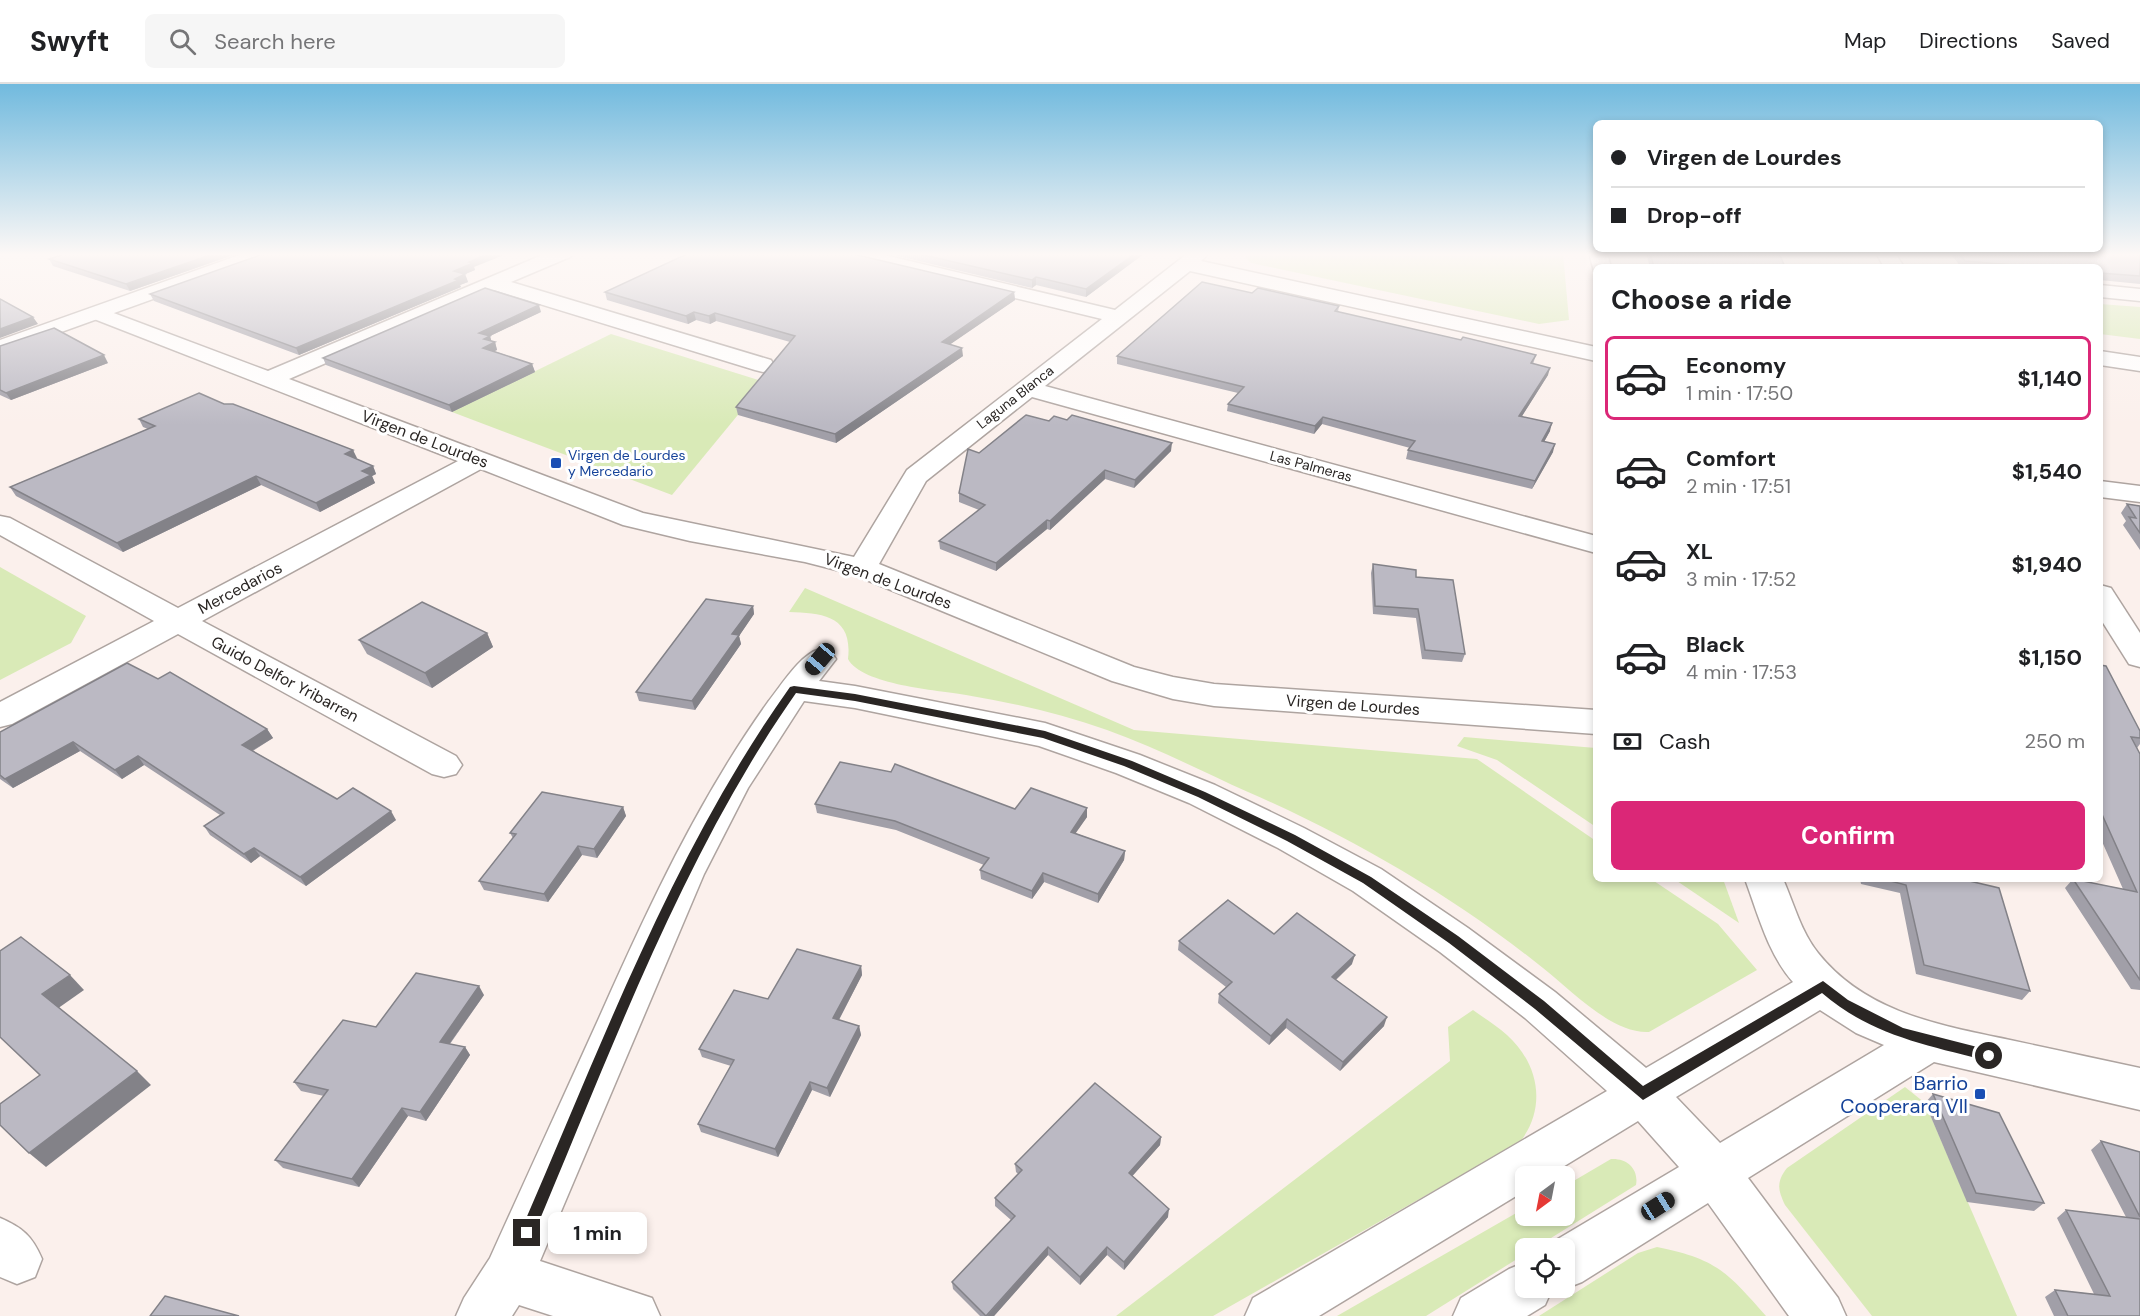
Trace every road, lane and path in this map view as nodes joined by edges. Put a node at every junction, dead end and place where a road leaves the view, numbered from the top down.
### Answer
1 (103, 310) edge
2 (428, 310) edge
3 (583, 310) edge
4 (1091, 310) edge
5 (1126, 310) edge
6 (1413, 310) edge
7 (96, 313) junction
8 (1118, 317) junction
9 (0, 347) edge
10 (1593, 353) edge
11 (2103, 358) edge
12 (2140, 364) edge
13 (763, 365) dead end
14 (269, 379) junction
15 (1026, 388) junction
16 (479, 460) junction
17 (2103, 489) edge
18 (2140, 494) edge
19 (0, 524) edge
20 (1593, 544) edge
21 (862, 568) junction
22 (2103, 599) edge
23 (178, 621) junction
24 (2140, 657) edge
25 (820, 659) dead end
26 (794, 689) junction
27 (0, 716) edge
28 (1593, 722) edge
29 (444, 765) dead end
30 (1765, 882) edge
31 (1823, 986) junction
32 (1928, 1042) junction
33 (2140, 1089) edge
34 (1643, 1094) junction
35 (1715, 1172) junction
36 (1575, 1257) edge
37 (1515, 1294) edge
38 (495, 1296) edge
39 (634, 1316) edge
40 (1271, 1316) edge
41 (1479, 1316) edge
42 (1820, 1316) edge

1 - 7 street
2 - 14 street
3 - 13 street
4 - 8 street
5 - 8 street, Laguna Blanca
6 - 10 street
7 - 9 street
7 - 14 street, Virgen de Lourdes
8 - 15 street, Laguna Blanca
11 - 12 street
14 - 16 street, Virgen de Lourdes
15 - 20 street, Las Palmeras
15 - 21 street, Laguna Blanca
16 - 21 street, Virgen de Lourdes
16 - 23 street, Mercedarios
17 - 18 street
19 - 23 street, Guido Delfor Yribarren
21 - 28 street, Virgen de Lourdes
22 - 24 street
23 - 27 street, Mercedarios
23 - 29 street, Guido Delfor Yribarren
25 - 26 street
26 - 34 street
26 - 38 street
30 - 31 street
31 - 32 street
31 - 34 street
32 - 33 street
32 - 35 street
34 - 35 street
34 - 40 street
35 - 36 street
35 - 42 street
37 - 41 street
38 - 39 street

